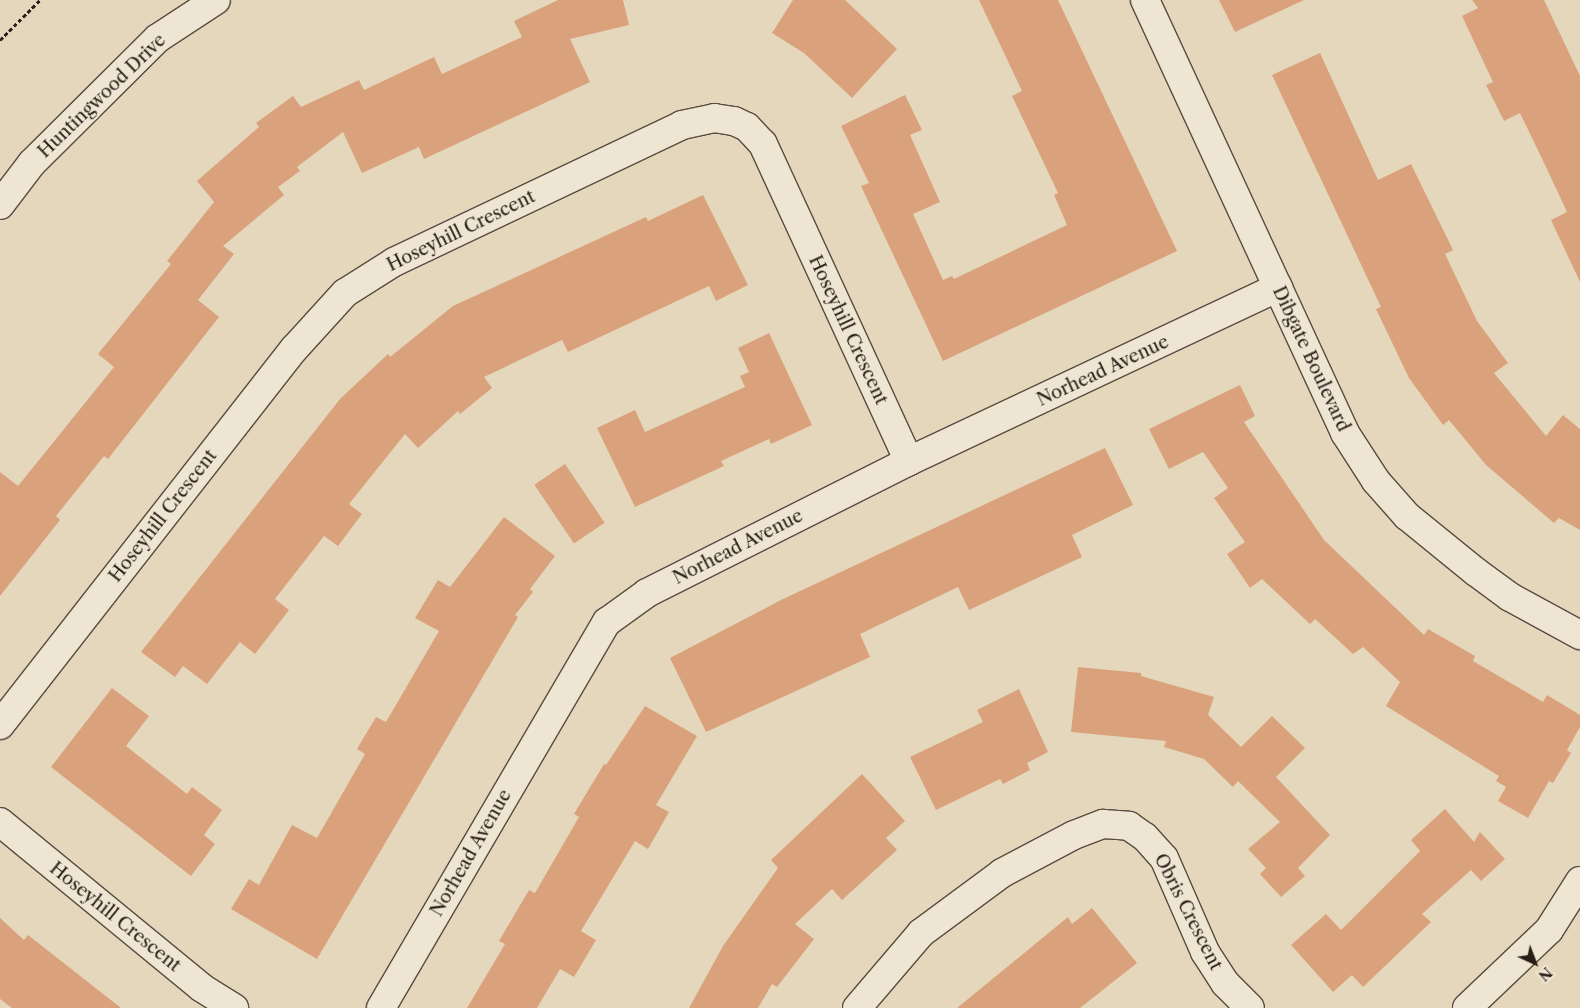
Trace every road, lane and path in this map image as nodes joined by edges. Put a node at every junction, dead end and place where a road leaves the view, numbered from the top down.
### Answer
1 (40, 0) edge
2 (216, 0) edge
3 (1145, 0) edge
4 (0, 40) edge
5 (0, 206) edge
6 (1278, 287) junction
7 (909, 461) junction
8 (1580, 634) edge
9 (0, 725) edge
10 (0, 822) edge
11 (1580, 881) edge
12 (234, 1008) edge
13 (381, 1008) edge
14 (857, 1008) edge
15 (1250, 1008) edge
16 (1467, 1008) edge

1 - 4 path
2 - 5 street, Huntingwood Drive
3 - 6 street, Dibgate Boulevard
6 - 7 street, Norhead Avenue
6 - 8 street, Dibgate Boulevard
7 - 9 street, Hoseyhill Crescent
7 - 13 street, Norhead Avenue
10 - 12 street, Hoseyhill Crescent
11 - 16 street
14 - 15 street, Obris Crescent

